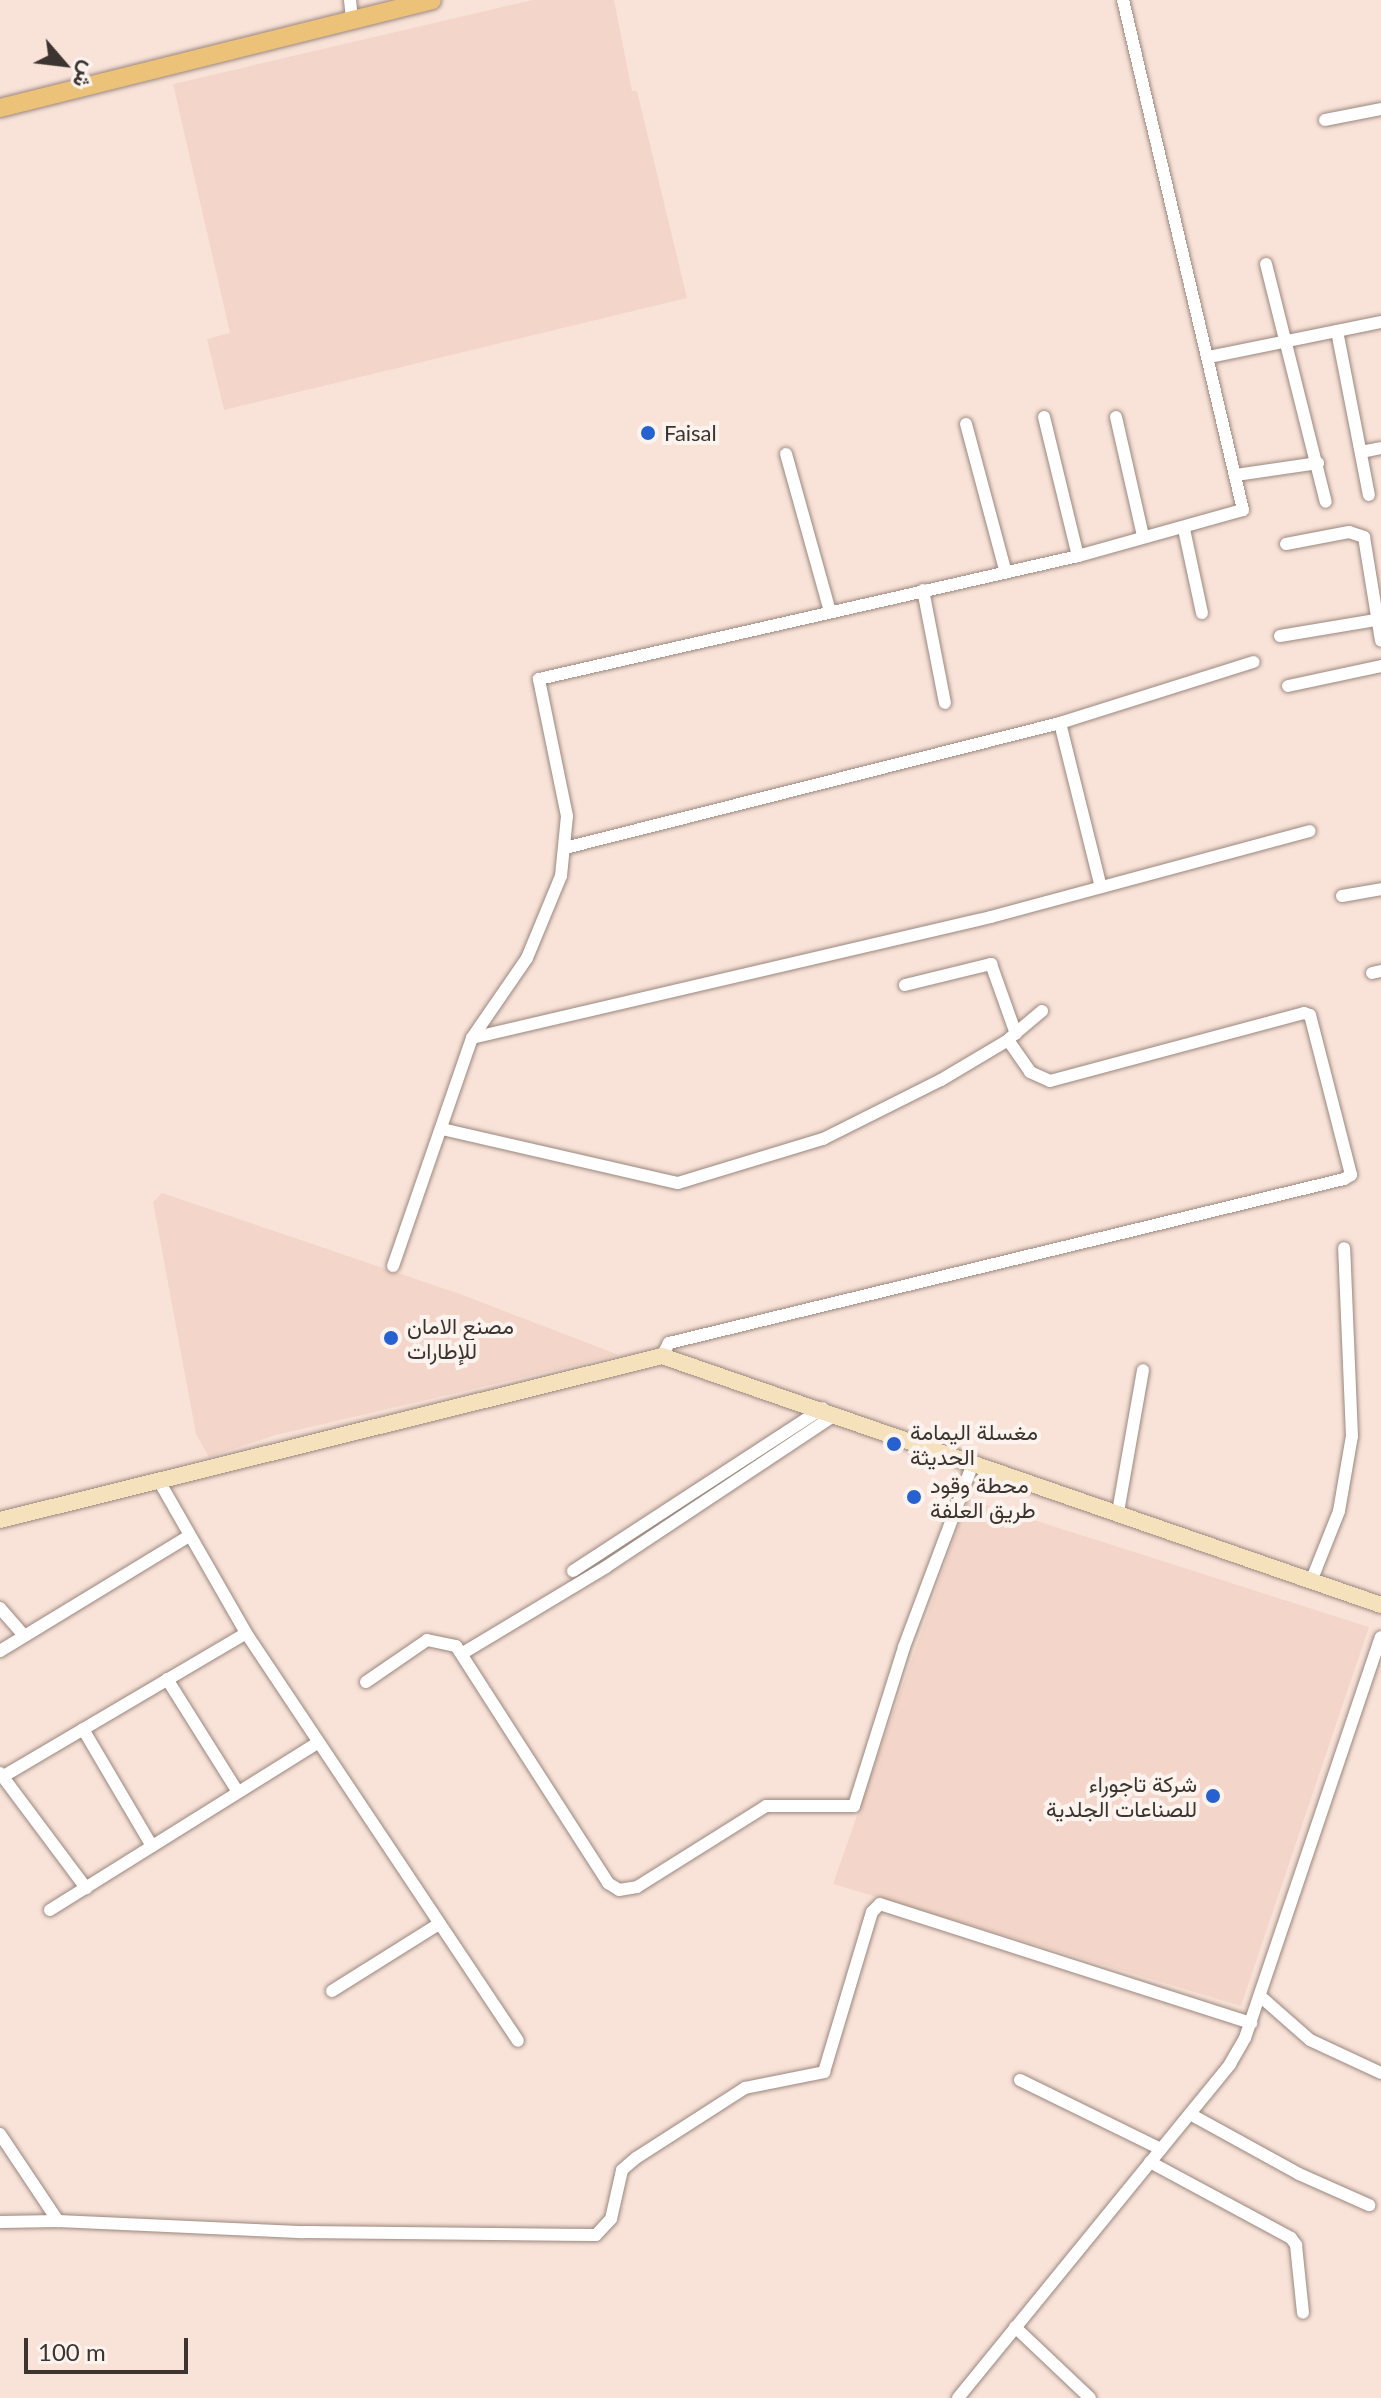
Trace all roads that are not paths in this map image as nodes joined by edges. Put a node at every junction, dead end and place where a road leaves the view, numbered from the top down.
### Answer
1 (350, 0) edge
2 (1123, 0) edge
3 (421, 1) edge
4 (352, 19) junction
5 (0, 108) edge
6 (1381, 109) edge
7 (1325, 120) dead end
8 (1266, 264) dead end
9 (1381, 322) edge
10 (1337, 331) junction
11 (1288, 340) junction
12 (1209, 357) junction
13 (1044, 417) dead end
14 (1116, 417) dead end
15 (966, 424) dead end
16 (1381, 448) edge
17 (1361, 452) junction
18 (786, 454) dead end
19 (1318, 463) junction
20 (1236, 475) junction
21 (1369, 495) dead end
22 (1326, 502) dead end
23 (1184, 529) junction
24 (1143, 536) junction
25 (1286, 544) dead end
26 (1078, 556) junction
27 (1005, 570) junction
28 (923, 590) junction
29 (830, 612) junction
30 (1202, 613) dead end
31 (1376, 620) junction
32 (1280, 636) dead end
33 (1381, 641) edge
34 (1254, 662) dead end
35 (1381, 666) edge
36 (1288, 686) dead end
37 (945, 703) dead end
38 (1060, 723) junction
39 (1310, 831) dead end
40 (565, 848) junction
41 (1101, 887) junction
42 (1381, 889) edge
43 (1342, 896) dead end
44 (905, 985) dead end
45 (1042, 1011) dead end
46 (1012, 1037) junction
47 (472, 1038) junction
48 (442, 1129) junction
49 (1344, 1248) dead end
50 (393, 1266) dead end
51 (662, 1356) junction
52 (1143, 1370) dead end
53 (830, 1411) junction
54 (973, 1463) junction
55 (159, 1481) junction
56 (1118, 1512) junction
57 (0, 1520) edge
58 (189, 1536) junction
59 (573, 1571) dead end
60 (1312, 1579) junction
61 (1381, 1605) edge
62 (0, 1608) edge
63 (246, 1633) junction
64 (24, 1636) junction
65 (1381, 1637) edge
66 (0, 1651) edge
67 (463, 1653) junction
68 (167, 1679) junction
69 (366, 1682) dead end
70 (83, 1729) junction
71 (317, 1743) junction
72 (1, 1775) edge
73 (238, 1792) junction
74 (152, 1846) junction
75 (86, 1888) junction
76 (50, 1910) dead end
77 (439, 1924) junction
78 (332, 1991) dead end
79 (1260, 1996) junction
80 (1251, 2023) junction
81 (518, 2041) dead end
82 (1381, 2073) edge
83 (1020, 2080) dead end
84 (1190, 2114) junction
85 (0, 2134) edge
86 (1161, 2149) junction
87 (1150, 2162) junction
88 (1369, 2205) dead end
89 (58, 2221) junction
90 (0, 2222) edge
91 (1303, 2313) dead end
92 (1015, 2327) junction
93 (958, 2398) edge
94 (1090, 2398) edge

1 - 4 street
2 - 12 street
3 - 4 main road
4 - 5 main road
6 - 7 street
8 - 11 street
9 - 10 street
10 - 11 street
10 - 17 street
11 - 12 street
11 - 19 street
12 - 20 street
13 - 26 street
14 - 24 street
15 - 27 street
16 - 17 street
17 - 21 street
18 - 29 street
19 - 20 street
19 - 22 street
20 - 23 street
23 - 24 street
23 - 30 street
24 - 26 street
25 - 31 street
26 - 27 street
27 - 28 street
28 - 29 street
28 - 37 street
29 - 40 street
31 - 32 street
31 - 33 street
34 - 38 street
35 - 36 street
38 - 40 street
38 - 41 street
39 - 41 street
40 - 47 street
41 - 47 street
42 - 43 street
44 - 46 street
45 - 46 street
46 - 48 street
46 - 51 street
47 - 48 street
48 - 50 street
49 - 60 street
51 - 53 street
51 - 55 street
52 - 56 street
53 - 54 street
53 - 59 street
53 - 67 street
54 - 56 street
54 - 67 street
55 - 57 street
55 - 58 street
56 - 60 street
58 - 63 street
58 - 64 street
60 - 61 street
62 - 64 street
63 - 68 street
63 - 71 street
64 - 66 street
65 - 79 street
67 - 69 street
68 - 70 street
68 - 73 street
70 - 72 street
70 - 74 street
71 - 73 street
71 - 77 street
72 - 75 street
73 - 74 street
74 - 75 street
75 - 76 street
77 - 78 street
77 - 81 street
79 - 80 street
79 - 82 street
80 - 84 street
80 - 89 street
83 - 86 street
84 - 86 street
84 - 88 street
85 - 89 street
86 - 87 street
87 - 91 street
87 - 92 street
89 - 90 street
92 - 93 street
92 - 94 street

